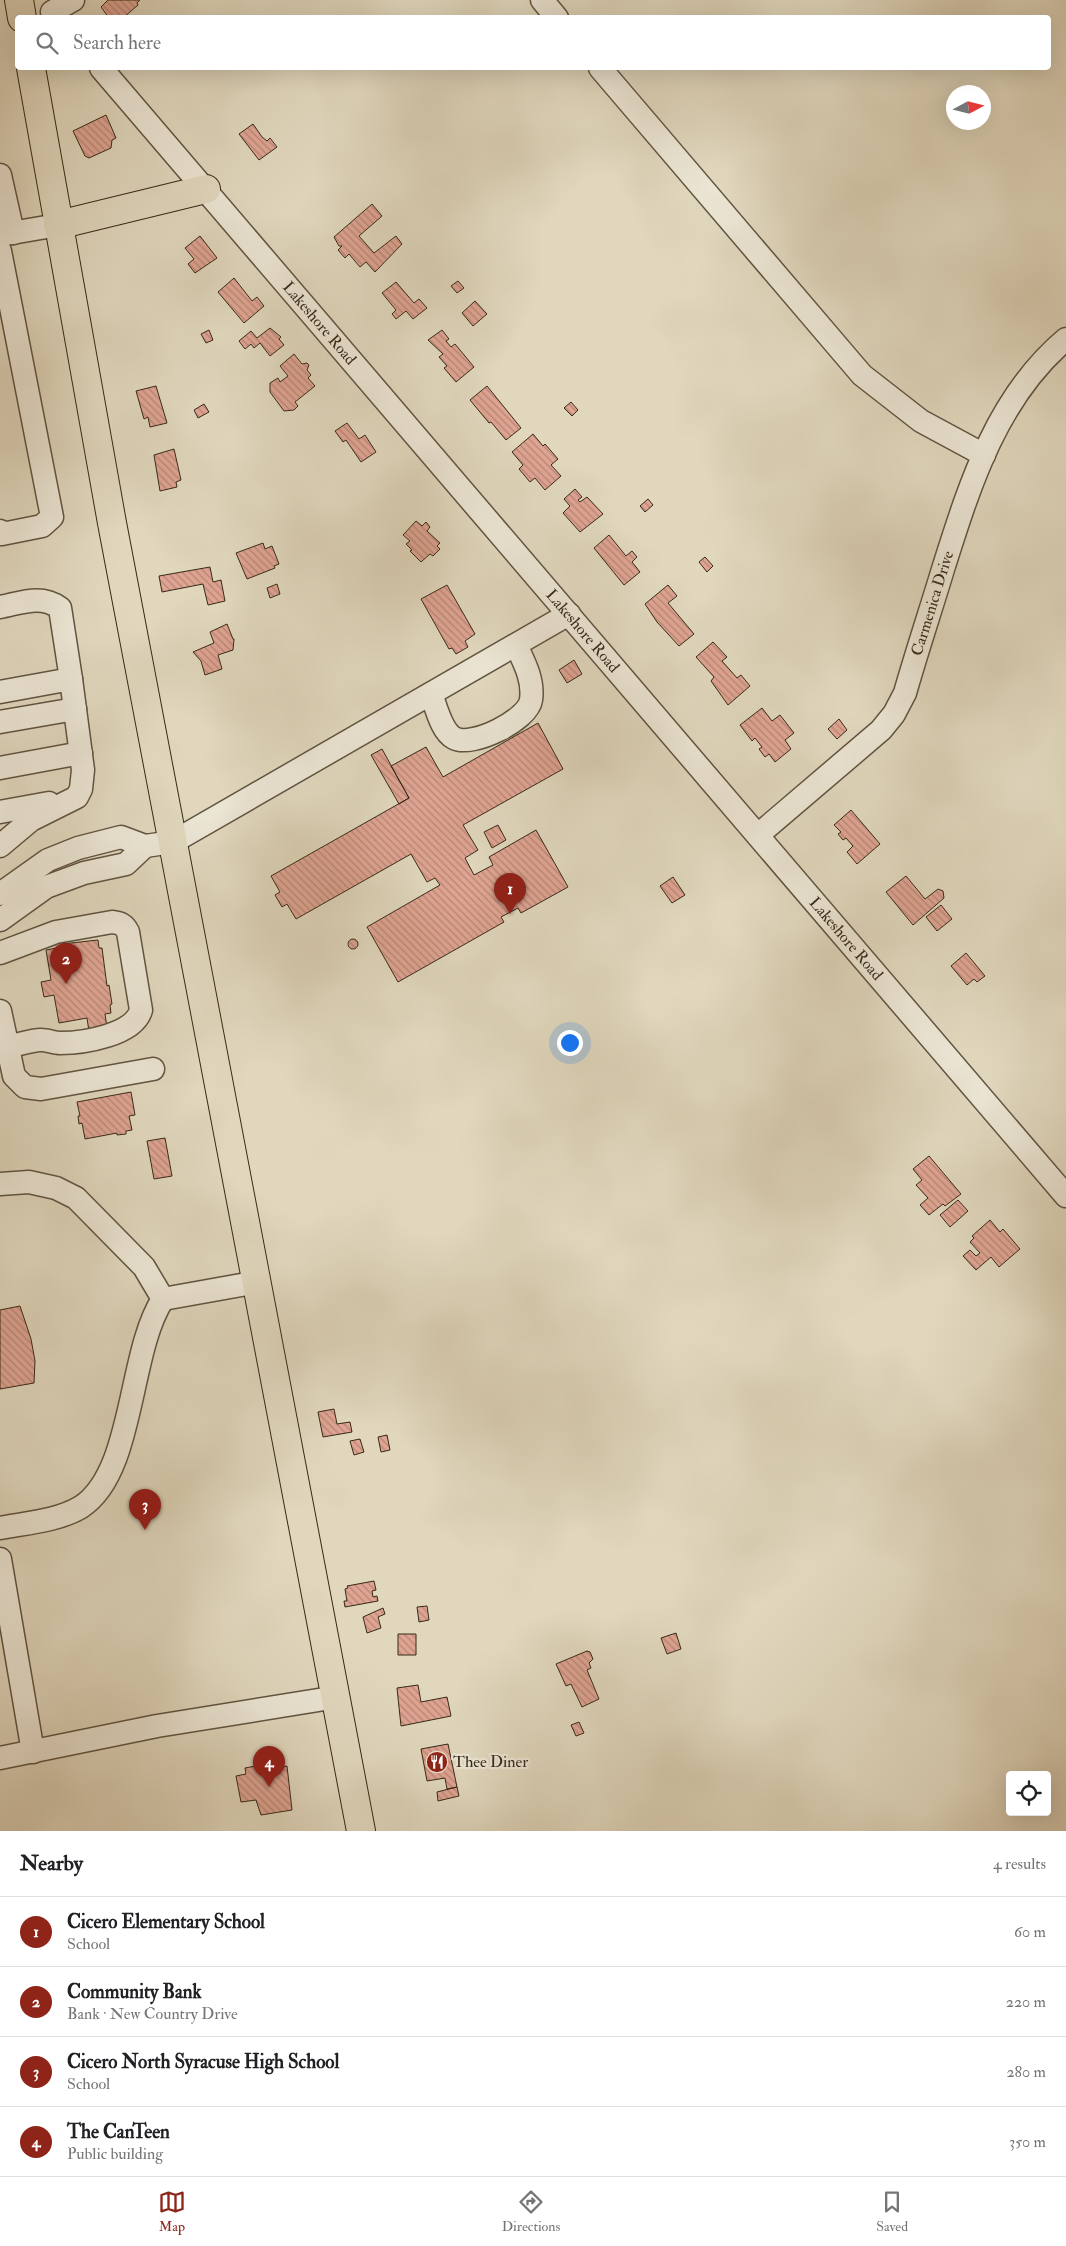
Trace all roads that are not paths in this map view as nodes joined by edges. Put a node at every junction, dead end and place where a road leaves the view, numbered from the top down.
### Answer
1 (19, 0) edge
2 (73, 0) edge
3 (542, 0) edge
4 (50, 10) edge
5 (22, 15) edge
6 (554, 15) edge
7 (31, 70) edge
8 (102, 70) edge
9 (602, 70) edge
10 (0, 175) edge
11 (206, 189) junction
12 (58, 225) junction
13 (6, 234) edge
14 (0, 251) edge
15 (1066, 339) edge
16 (984, 455) junction
17 (0, 531) edge
18 (0, 606) edge
19 (569, 614) junction
20 (516, 645) junction
21 (71, 679) junction
22 (0, 692) edge
23 (431, 694) junction
24 (75, 709) junction
25 (0, 722) edge
26 (81, 753) junction
27 (0, 768) edge
28 (77, 798) junction
29 (0, 812) edge
30 (758, 835) junction
31 (173, 842) junction
32 (0, 846) edge
33 (144, 846) junction
34 (0, 894) edge
35 (0, 920) edge
36 (0, 953) edge
37 (0, 1011) edge
38 (7, 1047) junction
39 (153, 1069) dead end
40 (0, 1184) edge
41 (1066, 1196) edge
42 (258, 1282) junction
43 (163, 1298) junction
44 (0, 1528) edge
45 (0, 1559) edge
46 (337, 1697) junction
47 (32, 1752) junction
48 (0, 1758) edge
49 (361, 1831) edge

1 - 5 main road
2 - 4 street
3 - 6 street
7 - 12 main road
8 - 11 street, Lakeshore Road
9 - 16 street
10 - 13 street
11 - 12 main road
11 - 19 street, Lakeshore Road
12 - 13 street
12 - 31 main road
14 - 17 street
15 - 16 street, Carmenica Drive
16 - 30 street, Carmenica Drive
18 - 21 street
19 - 20 street
19 - 30 street, Lakeshore Road
20 - 23 street
20 - 23 street
21 - 22 street
21 - 24 street
23 - 31 street
24 - 25 street
24 - 26 street
26 - 27 street
26 - 28 street
28 - 29 street
28 - 32 street
30 - 41 street, Lakeshore Road
31 - 33 street
31 - 42 main road
33 - 34 street
33 - 35 street
36 - 38 street
37 - 38 street
38 - 39 street
40 - 43 street
42 - 43 street
42 - 46 main road
43 - 44 street
45 - 47 street
46 - 47 street
46 - 49 main road
47 - 48 street

